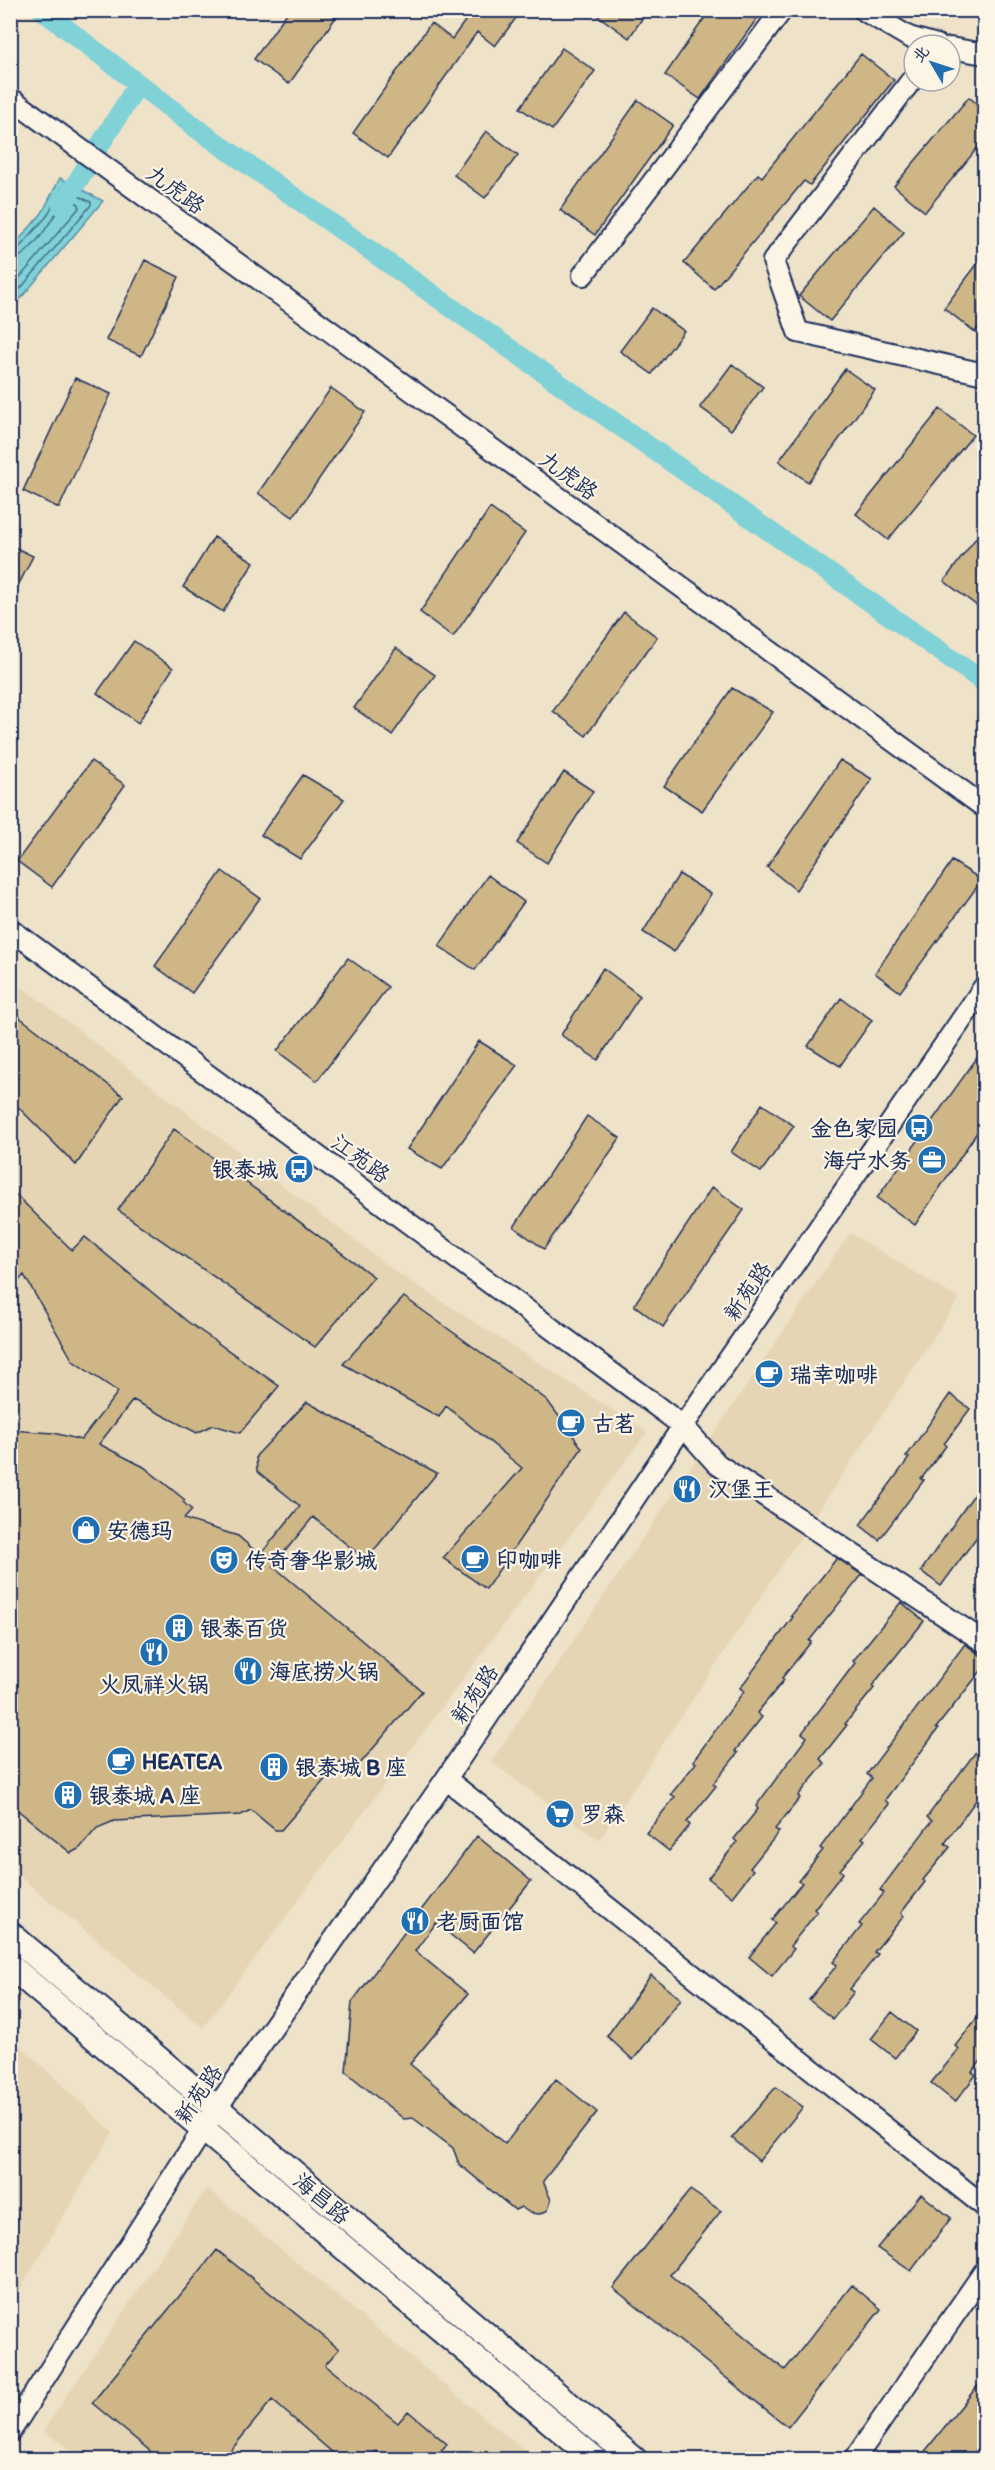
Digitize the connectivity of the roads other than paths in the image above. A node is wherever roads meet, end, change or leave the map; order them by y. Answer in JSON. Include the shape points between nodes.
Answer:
{"nodes":[{"id":1,"x":782,"y":10,"type":"edge"},
{"id":2,"x":863,"y":10,"type":"edge"},
{"id":3,"x":902,"y":33,"type":"edge"},
{"id":4,"x":962,"y":50,"type":"edge"},
{"id":5,"x":984,"y":54,"type":"edge"},
{"id":6,"x":902,"y":93,"type":"edge"},
{"id":7,"x":10,"y":98,"type":"edge"},
{"id":8,"x":582,"y":275,"type":"dead end"},
{"id":9,"x":984,"y":374,"type":"edge"},
{"id":10,"x":984,"y":807,"type":"edge"},
{"id":11,"x":10,"y":929,"type":"edge"},
{"id":12,"x":984,"y":987,"type":"edge"},
{"id":13,"x":683,"y":1426,"type":"junction"},
{"id":14,"x":984,"y":1642,"type":"edge"},
{"id":15,"x":446,"y":1779,"type":"junction"},
{"id":16,"x":10,"y":1934,"type":"edge"},
{"id":17,"x":10,"y":1966,"type":"edge"},
{"id":18,"x":209,"y":2118,"type":"junction"},
{"id":19,"x":984,"y":2206,"type":"edge"},
{"id":20,"x":984,"y":2272,"type":"edge"},
{"id":21,"x":10,"y":2432,"type":"edge"},
{"id":22,"x":596,"y":2460,"type":"edge"},
{"id":23,"x":635,"y":2460,"type":"edge"},
{"id":24,"x":854,"y":2460,"type":"edge"}],
"edges":[{"from":1,"to":8,"type":"street"},
{"from":2,"to":3,"type":"street"},
{"from":4,"to":5,"type":"street"},
{"from":6,"to":9,"type":"street","via":[[773,261],[798,332]]},
{"from":7,"to":10,"type":"street","name":"九虎路"},
{"from":11,"to":13,"type":"street","name":"江苑路"},
{"from":12,"to":13,"type":"street","name":"新苑路"},
{"from":13,"to":14,"type":"street","name":"江苑路","via":[[717,1464]]},
{"from":13,"to":15,"type":"street","name":"新苑路"},
{"from":15,"to":18,"type":"street","name":"新苑路"},
{"from":15,"to":19,"type":"street"},
{"from":16,"to":18,"type":"main road","name":"海昌路"},
{"from":17,"to":18,"type":"main road","name":"海昌路"},
{"from":18,"to":21,"type":"street","name":"新苑路"},
{"from":18,"to":22,"type":"main road","name":"海昌路"},
{"from":18,"to":23,"type":"main road","name":"海昌路"},
{"from":20,"to":24,"type":"street"}]}
